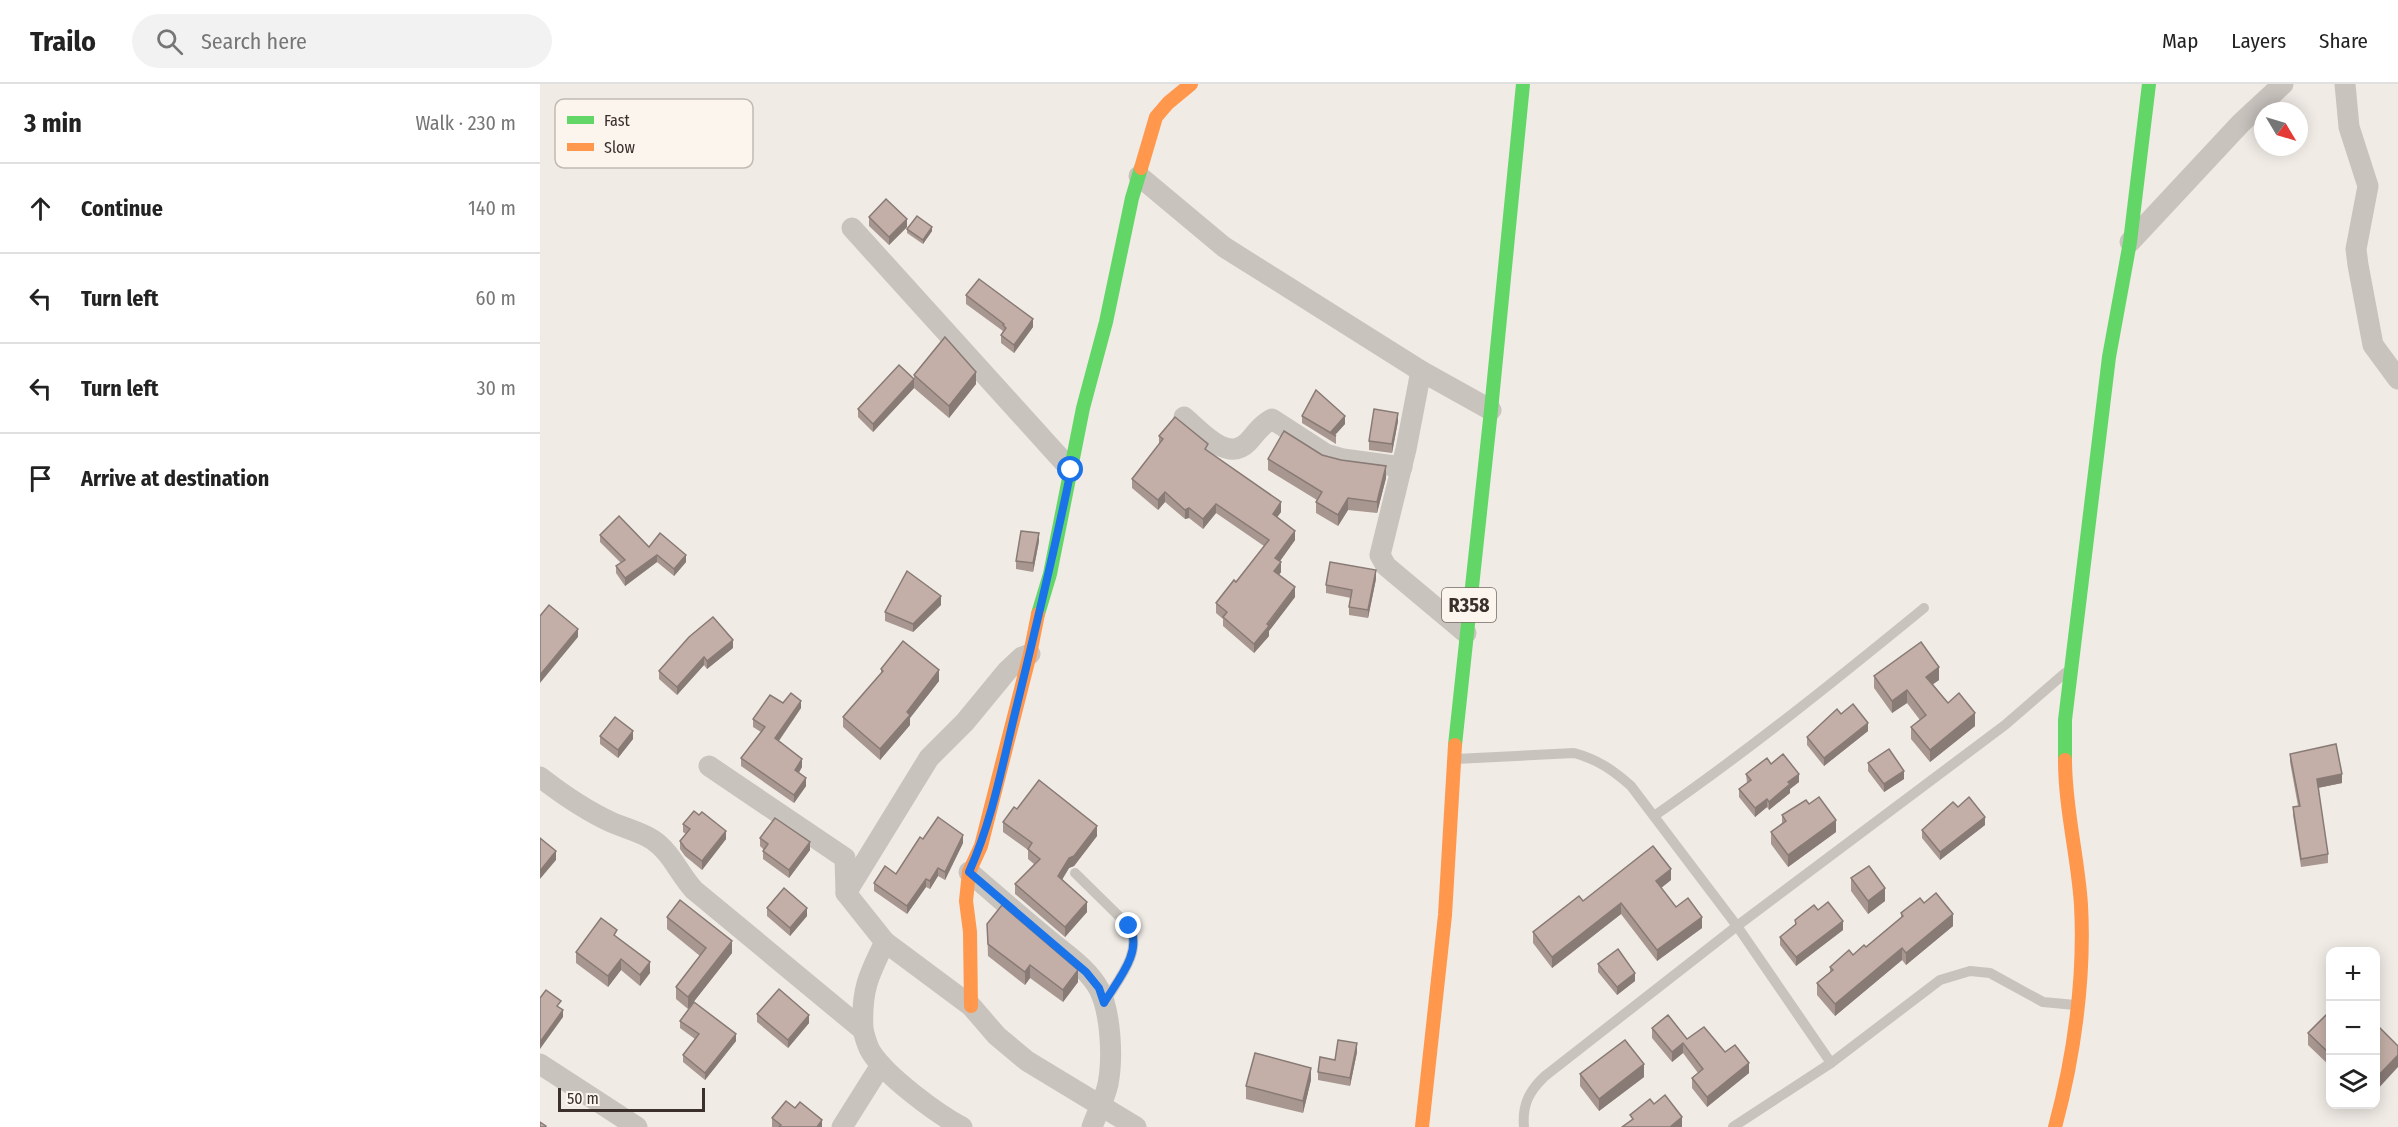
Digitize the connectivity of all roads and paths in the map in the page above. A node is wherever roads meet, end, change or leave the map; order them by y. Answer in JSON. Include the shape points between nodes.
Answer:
{"nodes":[{"id":1,"x":1191,"y":84,"type":"edge"},
{"id":2,"x":1523,"y":84,"type":"edge"},
{"id":3,"x":2149,"y":84,"type":"edge"},
{"id":4,"x":2283,"y":84,"type":"edge"},
{"id":5,"x":2344,"y":84,"type":"edge"},
{"id":6,"x":1139,"y":176,"type":"junction"},
{"id":7,"x":852,"y":228,"type":"dead end"},
{"id":8,"x":2130,"y":242,"type":"junction"},
{"id":9,"x":1421,"y":371,"type":"junction"},
{"id":10,"x":2398,"y":379,"type":"edge"},
{"id":11,"x":1491,"y":410,"type":"junction"},
{"id":12,"x":1184,"y":417,"type":"dead end"},
{"id":13,"x":1402,"y":467,"type":"junction"},
{"id":14,"x":1071,"y":470,"type":"junction"},
{"id":15,"x":1924,"y":608,"type":"dead end"},
{"id":16,"x":1466,"y":633,"type":"junction"},
{"id":17,"x":1030,"y":654,"type":"junction"},
{"id":18,"x":2070,"y":669,"type":"junction"},
{"id":19,"x":1453,"y":759,"type":"junction"},
{"id":20,"x":709,"y":766,"type":"dead end"},
{"id":21,"x":540,"y":777,"type":"edge"},
{"id":22,"x":1654,"y":816,"type":"junction"},
{"id":23,"x":969,"y":872,"type":"junction"},
{"id":24,"x":1075,"y":873,"type":"dead end"},
{"id":25,"x":846,"y":893,"type":"junction"},
{"id":26,"x":1737,"y":926,"type":"junction"},
{"id":27,"x":885,"y":942,"type":"junction"},
{"id":28,"x":1104,"y":1003,"type":"junction"},
{"id":29,"x":2075,"y":1005,"type":"junction"},
{"id":30,"x":971,"y":1006,"type":"junction"},
{"id":31,"x":863,"y":1030,"type":"junction"},
{"id":32,"x":1831,"y":1063,"type":"junction"},
{"id":33,"x":540,"y":1064,"type":"edge"},
{"id":34,"x":881,"y":1065,"type":"junction"},
{"id":35,"x":1100,"y":1104,"type":"junction"},
{"id":36,"x":637,"y":1127,"type":"edge"},
{"id":37,"x":842,"y":1127,"type":"edge"},
{"id":38,"x":962,"y":1127,"type":"edge"},
{"id":39,"x":1092,"y":1127,"type":"edge"},
{"id":40,"x":1136,"y":1127,"type":"edge"},
{"id":41,"x":1422,"y":1127,"type":"edge"},
{"id":42,"x":1524,"y":1127,"type":"edge"},
{"id":43,"x":1733,"y":1127,"type":"edge"},
{"id":44,"x":2055,"y":1127,"type":"edge"}],
"edges":[{"from":1,"to":6,"type":"street","via":[[1156,117]]},
{"from":2,"to":11,"type":"street","number":"R358"},
{"from":3,"to":8,"type":"street"},
{"from":4,"to":8,"type":"street","via":[[2241,123]]},
{"from":5,"to":10,"type":"street","via":[[2349,127],[2368,186],[2356,249],[2358,266],[2373,345]]},
{"from":6,"to":9,"type":"street","via":[[1224,247]]},
{"from":6,"to":14,"type":"street"},
{"from":7,"to":14,"type":"street"},
{"from":8,"to":18,"type":"street","via":[[2109,357]]},
{"from":9,"to":11,"type":"street"},
{"from":9,"to":13,"type":"street"},
{"from":11,"to":16,"type":"street","number":"R358"},
{"from":12,"to":13,"type":"street","via":[[1225,449],[1242,448],[1269,420],[1275,419],[1326,454]]},
{"from":13,"to":16,"type":"street","via":[[1380,555],[1386,566]]},
{"from":14,"to":17,"type":"street"},
{"from":15,"to":22,"type":"lane","via":[[1818,696]]},
{"from":16,"to":19,"type":"street","number":"R358"},
{"from":17,"to":23,"type":"street","via":[[981,846]]},
{"from":17,"to":25,"type":"street","via":[[1007,670],[965,722],[929,758]]},
{"from":18,"to":26,"type":"lane","via":[[2005,724]]},
{"from":18,"to":29,"type":"street","via":[[2065,794],[2075,849],[2082,951]]},
{"from":19,"to":22,"type":"lane","via":[[1574,753],[1593,758],[1631,786]]},
{"from":19,"to":41,"type":"street","number":"R358","via":[[1445,915]]},
{"from":20,"to":25,"type":"street","via":[[845,858]]},
{"from":21,"to":31,"type":"street","via":[[610,822],[653,840],[672,858],[694,890]]},
{"from":22,"to":26,"type":"lane"},
{"from":23,"to":28,"type":"street","via":[[1086,972],[1099,988]]},
{"from":23,"to":30,"type":"street","via":[[966,901]]},
{"from":24,"to":28,"type":"lane","via":[[1129,926],[1135,941],[1132,954]]},
{"from":25,"to":27,"type":"street"},
{"from":26,"to":32,"type":"lane"},
{"from":26,"to":42,"type":"lane","via":[[1545,1076],[1526,1102]]},
{"from":27,"to":30,"type":"street"},
{"from":27,"to":31,"type":"street","via":[[864,989]]},
{"from":28,"to":35,"type":"street","via":[[1110,1062],[1108,1086]]},
{"from":29,"to":32,"type":"lane","via":[[2043,1002],[1990,973],[1970,971],[1940,980]]},
{"from":29,"to":44,"type":"street","via":[[2072,1052]]},
{"from":30,"to":35,"type":"street","via":[[997,1036],[1027,1061]]},
{"from":31,"to":34,"type":"street"},
{"from":32,"to":43,"type":"lane"},
{"from":33,"to":36,"type":"street"},
{"from":34,"to":37,"type":"street"},
{"from":34,"to":38,"type":"street","via":[[930,1107]]},
{"from":35,"to":39,"type":"street"},
{"from":35,"to":40,"type":"street"}]}
